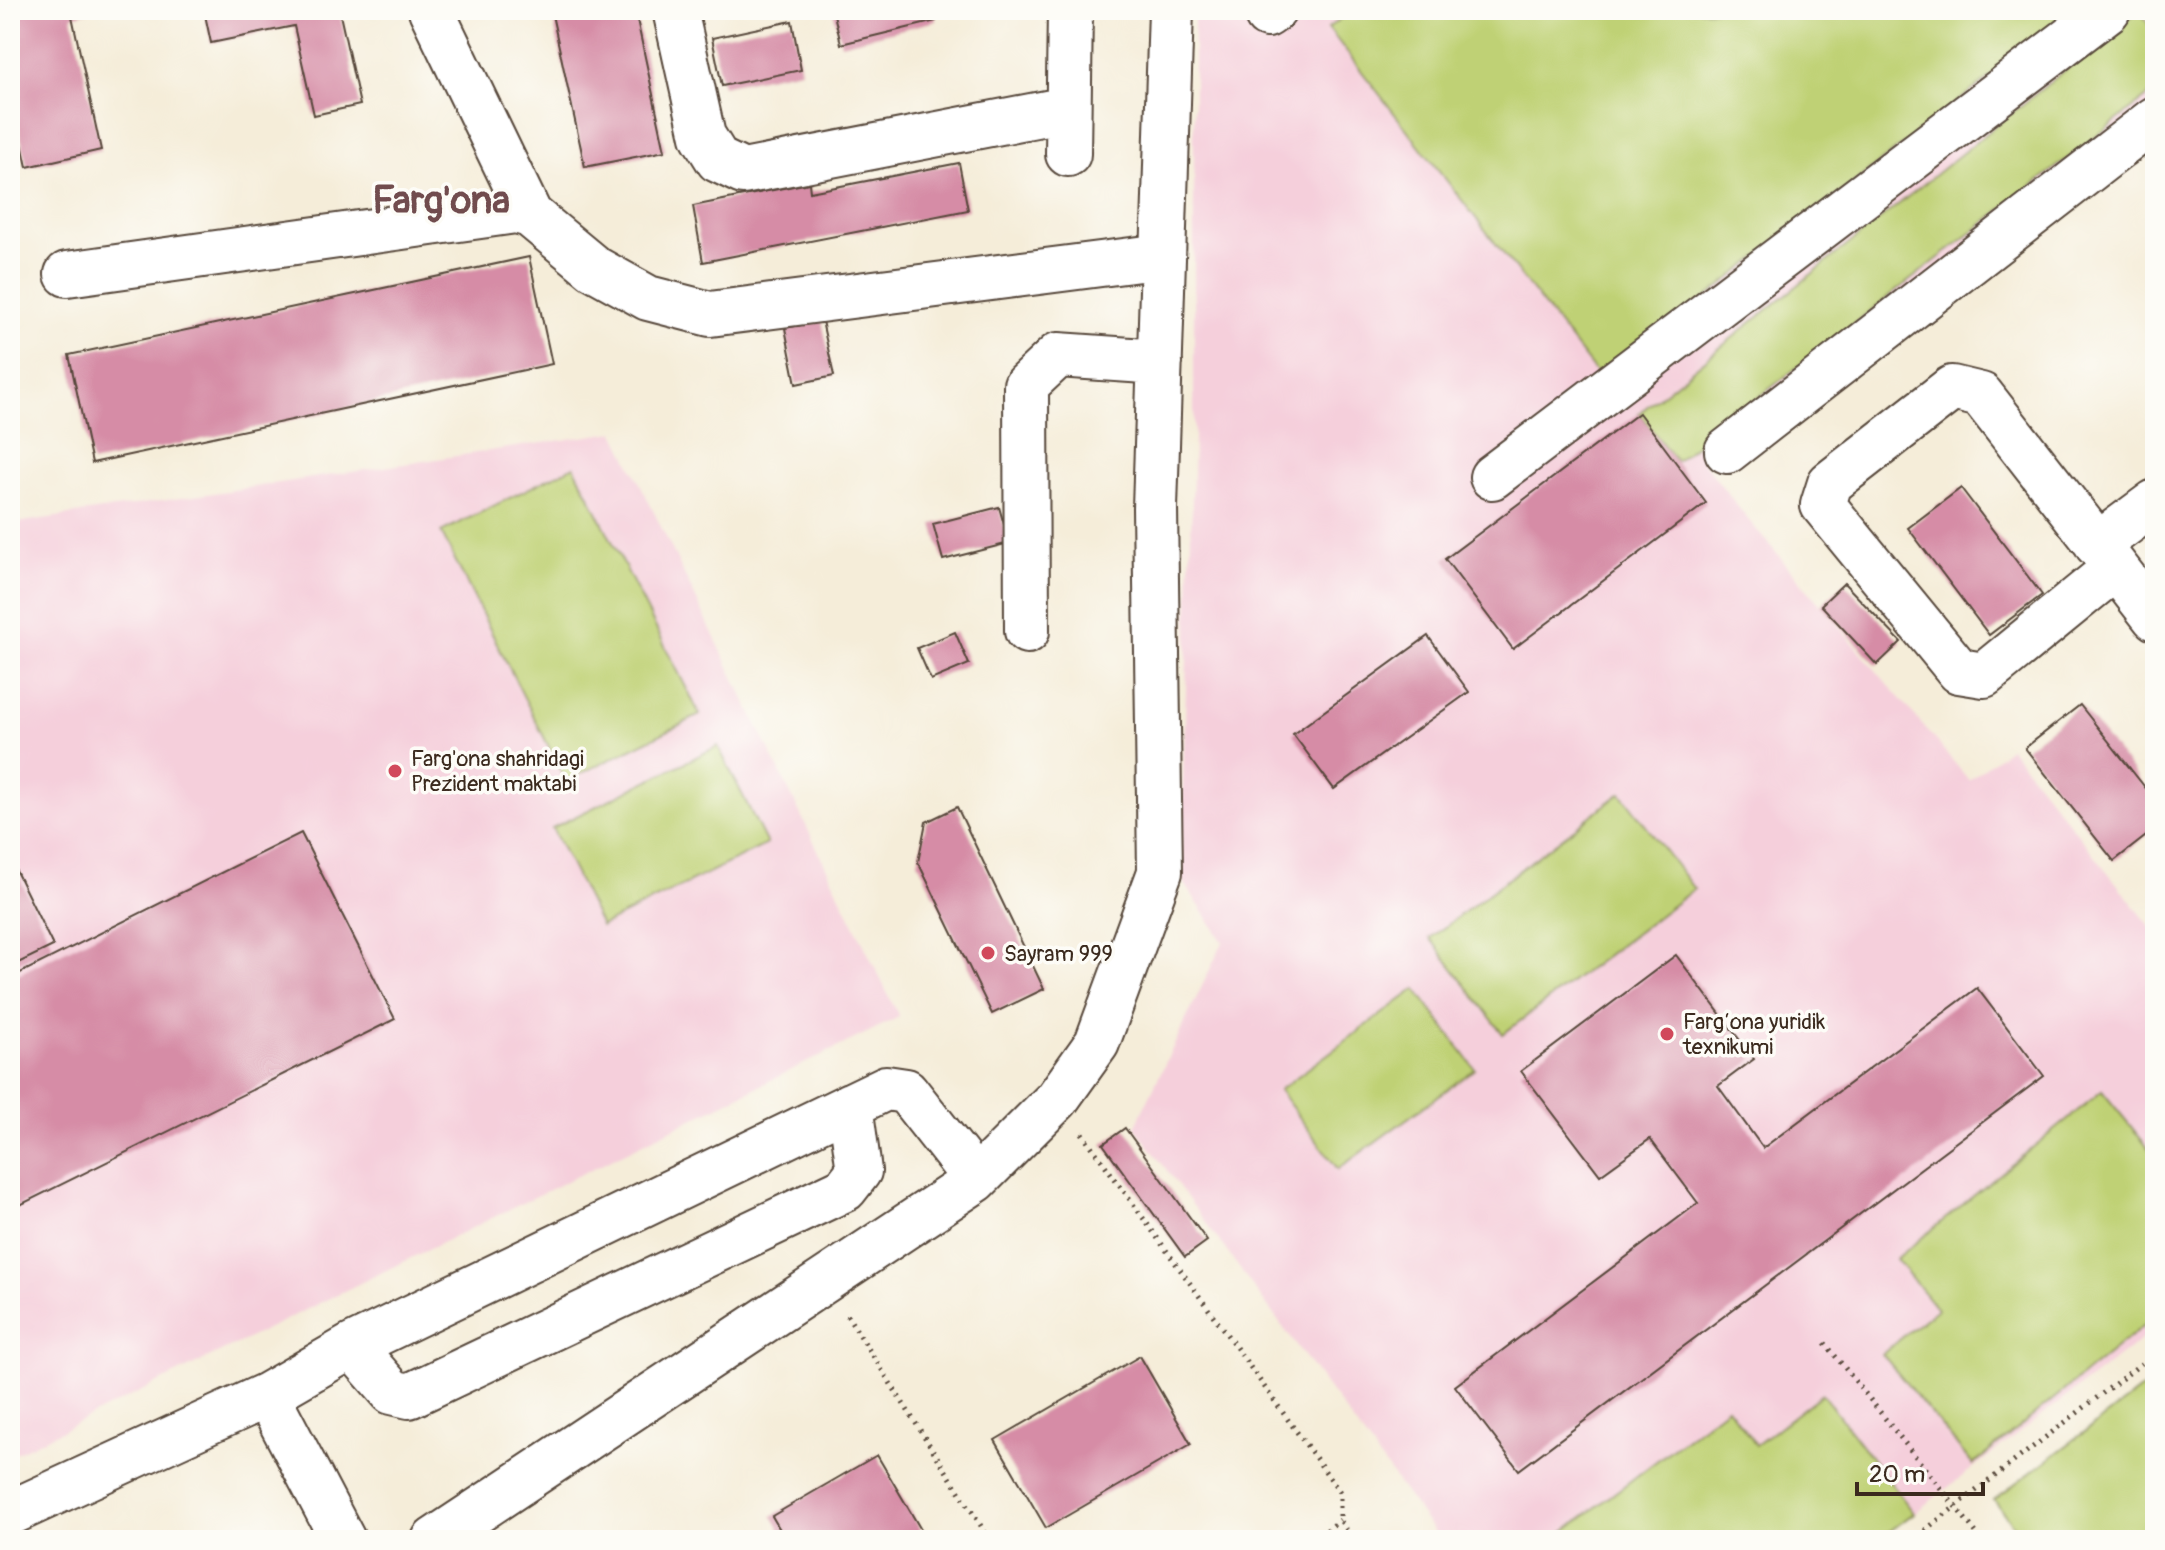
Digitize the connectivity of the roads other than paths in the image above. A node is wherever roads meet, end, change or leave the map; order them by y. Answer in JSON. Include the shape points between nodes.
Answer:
{"nodes":[{"id":1,"x":431,"y":10,"type":"edge"},
{"id":2,"x":675,"y":10,"type":"edge"},
{"id":3,"x":1070,"y":10,"type":"edge"},
{"id":4,"x":1171,"y":10,"type":"edge"},
{"id":5,"x":2108,"y":10,"type":"edge"},
{"id":6,"x":1067,"y":109,"type":"junction"},
{"id":7,"x":2155,"y":119,"type":"edge"},
{"id":8,"x":1068,"y":154,"type":"dead end"},
{"id":9,"x":530,"y":215,"type":"junction"},
{"id":10,"x":1163,"y":256,"type":"junction"},
{"id":11,"x":67,"y":274,"type":"dead end"},
{"id":12,"x":1160,"y":362,"type":"junction"},
{"id":13,"x":1727,"y":451,"type":"dead end"},
{"id":14,"x":1492,"y":477,"type":"dead end"},
{"id":15,"x":2155,"y":502,"type":"edge"},
{"id":16,"x":2106,"y":557,"type":"junction"},
{"id":17,"x":2155,"y":618,"type":"edge"},
{"id":18,"x":1027,"y":631,"type":"dead end"},
{"id":19,"x":850,"y":1105,"type":"junction"},
{"id":20,"x":976,"y":1180,"type":"junction"},
{"id":21,"x":352,"y":1346,"type":"junction"},
{"id":22,"x":267,"y":1395,"type":"junction"},
{"id":23,"x":10,"y":1513,"type":"edge"},
{"id":24,"x":343,"y":1540,"type":"edge"},
{"id":25,"x":434,"y":1540,"type":"edge"}],
"edges":[{"from":1,"to":9,"type":"street"},
{"from":2,"to":6,"type":"street","via":[[703,136],[718,160],[743,172]]},
{"from":3,"to":6,"type":"street"},
{"from":4,"to":10,"type":"street"},
{"from":5,"to":14,"type":"street"},
{"from":6,"to":8,"type":"street"},
{"from":7,"to":13,"type":"street"},
{"from":9,"to":10,"type":"street","via":[[607,276],[648,298],[710,314]]},
{"from":9,"to":11,"type":"street","via":[[516,211]]},
{"from":10,"to":12,"type":"street"},
{"from":12,"to":18,"type":"street","via":[[1058,355],[1026,385]]},
{"from":12,"to":20,"type":"street","via":[[1155,508],[1160,872],[1097,1043],[1057,1099]]},
{"from":15,"to":16,"type":"street"},
{"from":16,"to":16,"type":"street","via":[[1984,675],[1959,671],[1823,505],[1830,483],[1952,388],[1981,395]]},
{"from":16,"to":17,"type":"street"},
{"from":19,"to":20,"type":"street","via":[[886,1088],[906,1091]]},
{"from":19,"to":21,"type":"street"},
{"from":19,"to":21,"type":"street","via":[[859,1171],[845,1189],[409,1396],[392,1392]]},
{"from":20,"to":25,"type":"street"},
{"from":21,"to":22,"type":"street"},
{"from":22,"to":23,"type":"street"},
{"from":22,"to":24,"type":"street"}]}
